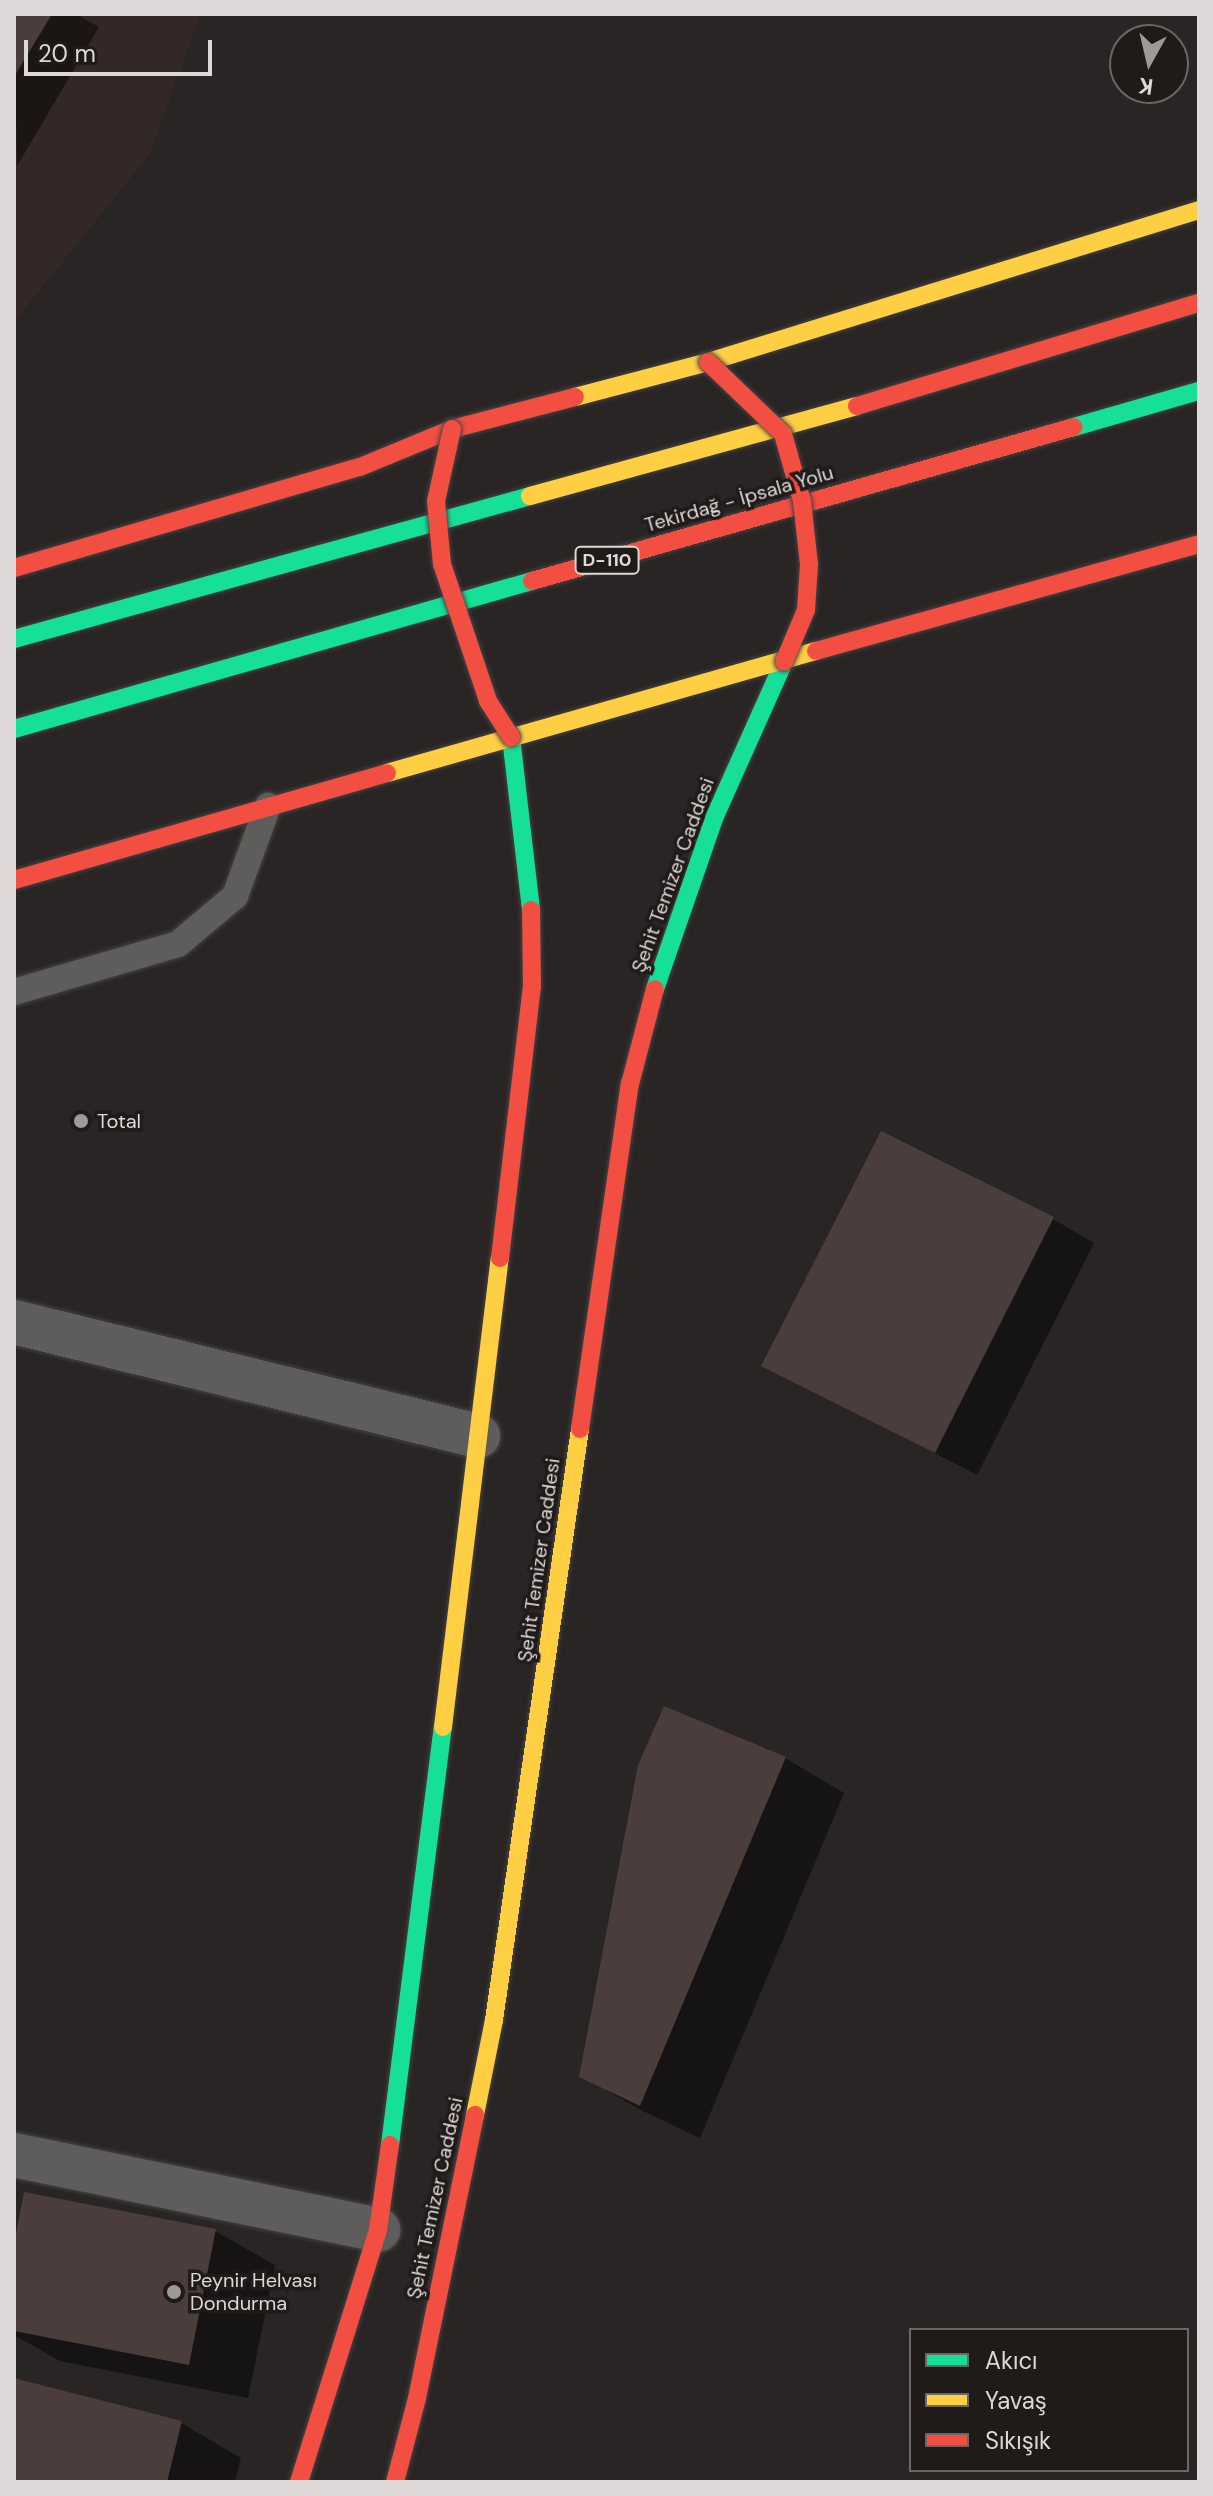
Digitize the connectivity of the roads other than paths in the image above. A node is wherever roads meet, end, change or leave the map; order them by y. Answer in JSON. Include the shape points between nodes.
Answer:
{"nodes":[{"id":1,"x":1199,"y":210,"type":"edge"},
{"id":2,"x":1199,"y":303,"type":"edge"},
{"id":3,"x":708,"y":362,"type":"junction"},
{"id":4,"x":1199,"y":391,"type":"edge"},
{"id":5,"x":452,"y":429,"type":"junction"},
{"id":6,"x":1199,"y":544,"type":"edge"},
{"id":7,"x":14,"y":568,"type":"edge"},
{"id":8,"x":14,"y":639,"type":"edge"},
{"id":9,"x":784,"y":662,"type":"junction"},
{"id":10,"x":14,"y":729,"type":"edge"},
{"id":11,"x":511,"y":737,"type":"junction"},
{"id":12,"x":268,"y":806,"type":"junction"},
{"id":13,"x":14,"y":880,"type":"edge"},
{"id":14,"x":14,"y":992,"type":"edge"},
{"id":15,"x":14,"y":1322,"type":"edge"},
{"id":16,"x":478,"y":1436,"type":"junction"},
{"id":17,"x":14,"y":2155,"type":"edge"},
{"id":18,"x":378,"y":2230,"type":"junction"},
{"id":19,"x":299,"y":2482,"type":"edge"},
{"id":20,"x":395,"y":2482,"type":"edge"}],
"edges":[{"from":1,"to":3,"type":"main road"},
{"from":2,"to":8,"type":"main road","via":[[868,403]]},
{"from":3,"to":5,"type":"main road"},
{"from":3,"to":9,"type":"main road","name":"Şehit Temizer Caddesi","bridge":true,"via":[[783,434],[802,501],[809,564],[806,610]]},
{"from":4,"to":10,"type":"main road","name":"Tekirdağ - İpsala Yolu","number":"D-110"},
{"from":5,"to":7,"type":"main road","via":[[360,467]]},
{"from":5,"to":11,"type":"main road","bridge":true,"via":[[436,501],[442,564],[488,701]]},
{"from":6,"to":9,"type":"main road"},
{"from":9,"to":11,"type":"main road"},
{"from":9,"to":20,"type":"main road","name":"Şehit Temizer Caddesi","via":[[715,816],[663,958],[630,1084],[494,2020]]},
{"from":11,"to":12,"type":"main road"},
{"from":11,"to":16,"type":"main road","via":[[531,886],[532,987]]},
{"from":12,"to":13,"type":"main road"},
{"from":12,"to":14,"type":"lane","via":[[235,896],[178,944]]},
{"from":15,"to":16,"type":"street"},
{"from":16,"to":18,"type":"main road"},
{"from":17,"to":18,"type":"street"},
{"from":18,"to":19,"type":"main road"}]}
